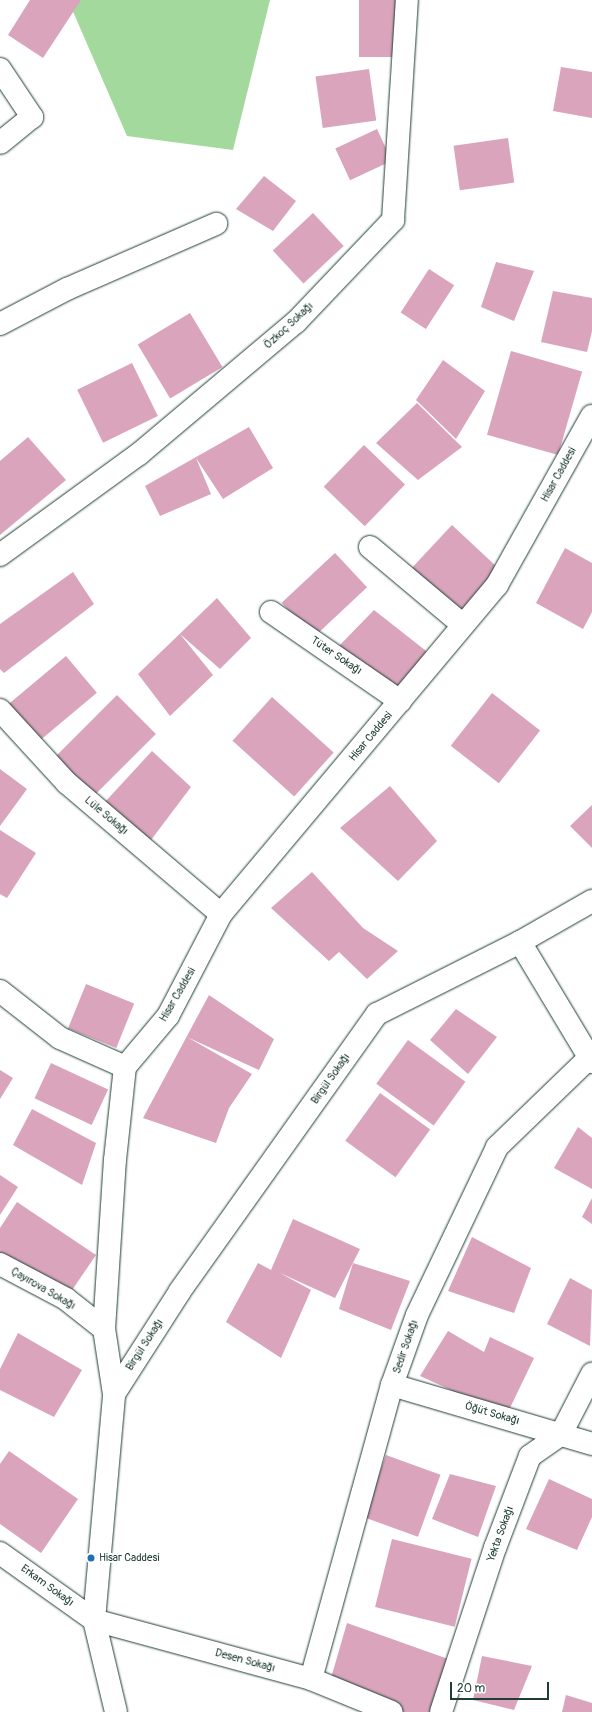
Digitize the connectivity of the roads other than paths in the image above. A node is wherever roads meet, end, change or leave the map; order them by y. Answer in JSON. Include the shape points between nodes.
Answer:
{"nodes":[{"id":1,"x":407,"y":0,"type":"edge"},
{"id":2,"x":0,"y":69,"type":"edge"},
{"id":3,"x":0,"y":143,"type":"edge"},
{"id":4,"x":216,"y":224,"type":"dead end"},
{"id":5,"x":0,"y":324,"type":"edge"},
{"id":6,"x":592,"y":416,"type":"edge"},
{"id":7,"x":370,"y":547,"type":"dead end"},
{"id":8,"x":0,"y":555,"type":"edge"},
{"id":9,"x":271,"y":612,"type":"dead end"},
{"id":10,"x":463,"y":625,"type":"junction"},
{"id":11,"x":400,"y":701,"type":"junction"},
{"id":12,"x":0,"y":710,"type":"edge"},
{"id":13,"x":592,"y":902,"type":"edge"},
{"id":14,"x":221,"y":914,"type":"junction"},
{"id":15,"x":520,"y":942,"type":"junction"},
{"id":16,"x":0,"y":991,"type":"edge"},
{"id":17,"x":590,"y":1061,"type":"edge"},
{"id":18,"x":125,"y":1067,"type":"junction"},
{"id":19,"x":0,"y":1264,"type":"edge"},
{"id":20,"x":104,"y":1329,"type":"junction"},
{"id":21,"x":592,"y":1374,"type":"edge"},
{"id":22,"x":392,"y":1385,"type":"junction"},
{"id":23,"x":114,"y":1394,"type":"junction"},
{"id":24,"x":562,"y":1434,"type":"junction"},
{"id":25,"x":592,"y":1444,"type":"edge"},
{"id":26,"x":0,"y":1552,"type":"edge"},
{"id":27,"x":94,"y":1620,"type":"junction"},
{"id":28,"x":311,"y":1679,"type":"junction"},
{"id":29,"x":116,"y":1712,"type":"edge"},
{"id":30,"x":392,"y":1712,"type":"edge"},
{"id":31,"x":441,"y":1712,"type":"edge"}],
"edges":[{"from":1,"to":8,"type":"street","name":"Özkoç Sokağı","via":[[400,70],[393,220],[296,322],[139,454]]},
{"from":2,"to":3,"type":"street","via":[[32,117]]},
{"from":4,"to":5,"type":"street","via":[[67,289]]},
{"from":6,"to":10,"type":"street","name":"Hisar Caddesi","via":[[497,584]]},
{"from":7,"to":10,"type":"street"},
{"from":9,"to":11,"type":"street","name":"Tüter Sokağı"},
{"from":10,"to":11,"type":"street","name":"Hisar Caddesi"},
{"from":11,"to":14,"type":"street","name":"Hisar Caddesi"},
{"from":12,"to":14,"type":"street","name":"Lüle Sokağı","via":[[67,783]]},
{"from":13,"to":15,"type":"street","name":"Birgül Sokağı"},
{"from":14,"to":18,"type":"street","name":"Hisar Caddesi","via":[[168,1016]]},
{"from":15,"to":17,"type":"street","via":[[572,1024]]},
{"from":15,"to":23,"type":"street","name":"Birgül Sokağı","via":[[378,1014],[180,1291]]},
{"from":16,"to":18,"type":"street","via":[[60,1038]]},
{"from":17,"to":22,"type":"street","name":"Sedir Sokağı","via":[[497,1147],[417,1316]]},
{"from":18,"to":20,"type":"street","via":[[115,1160]]},
{"from":19,"to":20,"type":"street","name":"Çayırova Sokağı","via":[[66,1299]]},
{"from":20,"to":23,"type":"street"},
{"from":21,"to":24,"type":"street","name":"Yekta Sokağı"},
{"from":22,"to":24,"type":"street","name":"Öğüt Sokağı"},
{"from":22,"to":28,"type":"street","name":"Sedir Sokağı"},
{"from":23,"to":27,"type":"street"},
{"from":24,"to":25,"type":"street","name":"Öğüt Sokağı"},
{"from":24,"to":31,"type":"street","name":"Yekta Sokağı","via":[[530,1456],[495,1548]]},
{"from":26,"to":27,"type":"street","name":"Erkam Sokağı"},
{"from":27,"to":28,"type":"street","name":"Desen Sokağı"},
{"from":27,"to":29,"type":"street"},
{"from":28,"to":30,"type":"street","name":"Desen Sokağı"}]}
